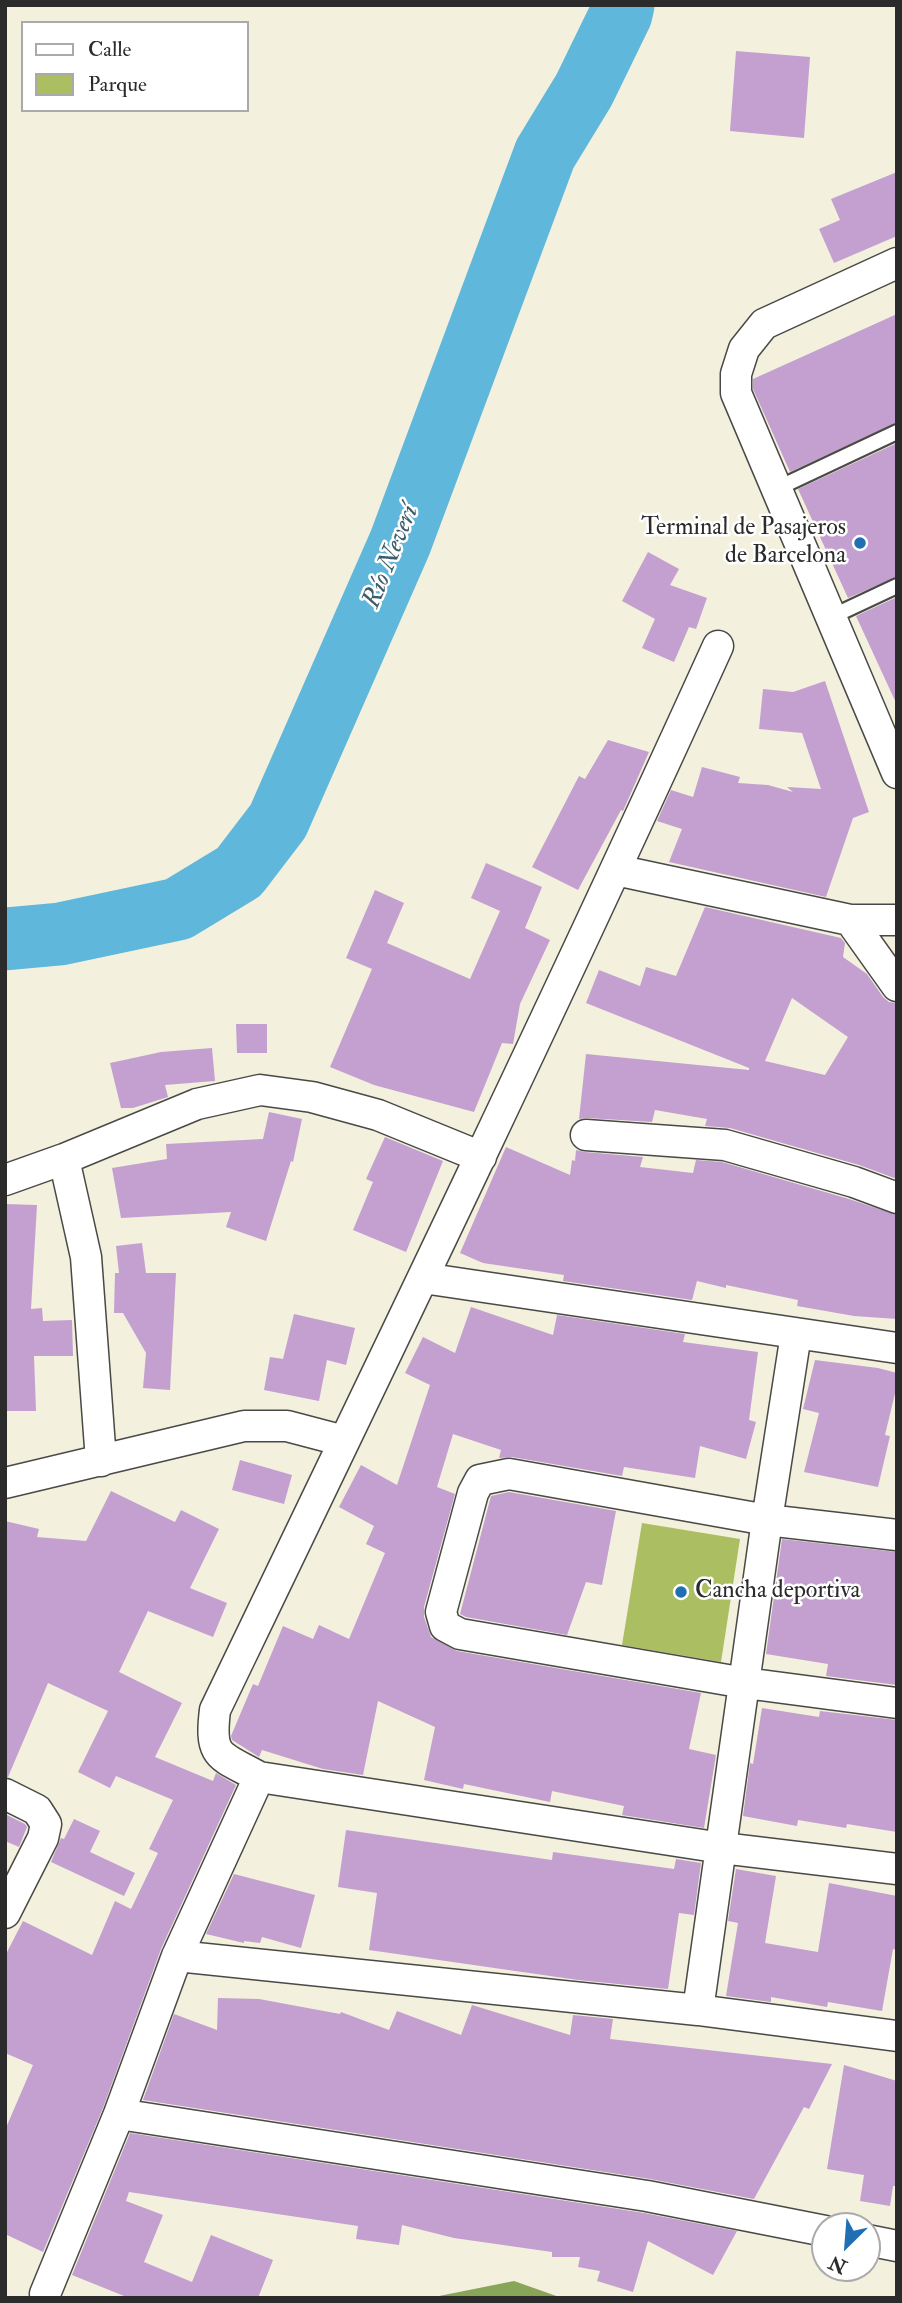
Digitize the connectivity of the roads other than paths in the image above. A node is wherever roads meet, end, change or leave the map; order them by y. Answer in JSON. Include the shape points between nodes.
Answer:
{"nodes":[{"id":1,"x":897,"y":263,"type":"edge"},
{"id":2,"x":897,"y":432,"type":"edge"},
{"id":3,"x":776,"y":489,"type":"junction"},
{"id":4,"x":897,"y":586,"type":"edge"},
{"id":5,"x":831,"y":617,"type":"junction"},
{"id":6,"x":718,"y":646,"type":"dead end"},
{"id":7,"x":894,"y":758,"type":"edge"},
{"id":8,"x":616,"y":870,"type":"junction"},
{"id":9,"x":897,"y":919,"type":"edge"},
{"id":10,"x":850,"y":920,"type":"junction"},
{"id":11,"x":897,"y":986,"type":"edge"},
{"id":12,"x":586,"y":1135,"type":"dead end"},
{"id":13,"x":481,"y":1157,"type":"junction"},
{"id":14,"x":64,"y":1159,"type":"junction"},
{"id":15,"x":5,"y":1180,"type":"edge"},
{"id":16,"x":897,"y":1198,"type":"edge"},
{"id":17,"x":423,"y":1278,"type":"junction"},
{"id":18,"x":796,"y":1334,"type":"junction"},
{"id":19,"x":897,"y":1348,"type":"edge"},
{"id":20,"x":344,"y":1441,"type":"junction"},
{"id":21,"x":101,"y":1461,"type":"junction"},
{"id":22,"x":5,"y":1483,"type":"edge"},
{"id":23,"x":767,"y":1520,"type":"junction"},
{"id":24,"x":897,"y":1535,"type":"edge"},
{"id":25,"x":745,"y":1683,"type":"junction"},
{"id":26,"x":897,"y":1703,"type":"edge"},
{"id":27,"x":259,"y":1777,"type":"junction"},
{"id":28,"x":5,"y":1794,"type":"edge"},
{"id":29,"x":722,"y":1848,"type":"junction"},
{"id":30,"x":897,"y":1869,"type":"edge"},
{"id":31,"x":5,"y":1913,"type":"edge"},
{"id":32,"x":177,"y":1956,"type":"junction"},
{"id":33,"x":698,"y":2010,"type":"junction"},
{"id":34,"x":897,"y":2036,"type":"edge"},
{"id":35,"x":119,"y":2114,"type":"junction"},
{"id":36,"x":811,"y":2228,"type":"edge"},
{"id":37,"x":45,"y":2294,"type":"dead end"}],
"edges":[{"from":1,"to":3,"type":"street","via":[[764,324],[744,349],[736,393]]},
{"from":2,"to":3,"type":"lane"},
{"from":3,"to":5,"type":"street"},
{"from":4,"to":5,"type":"lane"},
{"from":5,"to":7,"type":"street"},
{"from":6,"to":8,"type":"street"},
{"from":8,"to":10,"type":"street"},
{"from":8,"to":13,"type":"street"},
{"from":9,"to":10,"type":"street"},
{"from":10,"to":11,"type":"street"},
{"from":12,"to":16,"type":"street","via":[[725,1145]]},
{"from":13,"to":14,"type":"street","via":[[378,1115],[312,1097],[260,1090],[197,1104]]},
{"from":13,"to":17,"type":"street"},
{"from":14,"to":15,"type":"street"},
{"from":14,"to":21,"type":"street","via":[[86,1257]]},
{"from":17,"to":18,"type":"street"},
{"from":17,"to":20,"type":"street"},
{"from":18,"to":19,"type":"street"},
{"from":18,"to":23,"type":"street"},
{"from":20,"to":21,"type":"street","via":[[287,1426],[244,1426]]},
{"from":20,"to":27,"type":"street","via":[[215,1710],[211,1737],[219,1755]]},
{"from":21,"to":22,"type":"street"},
{"from":23,"to":24,"type":"street"},
{"from":23,"to":25,"type":"street"},
{"from":23,"to":25,"type":"street","via":[[509,1474],[494,1476],[480,1480],[473,1493],[441,1612],[445,1626],[460,1634]]},
{"from":25,"to":26,"type":"street"},
{"from":25,"to":29,"type":"street"},
{"from":27,"to":29,"type":"street"},
{"from":27,"to":32,"type":"street"},
{"from":28,"to":31,"type":"street","via":[[37,1810],[47,1824]]},
{"from":29,"to":30,"type":"street"},
{"from":29,"to":33,"type":"street"},
{"from":32,"to":33,"type":"street"},
{"from":32,"to":35,"type":"street"},
{"from":33,"to":34,"type":"street"},
{"from":35,"to":36,"type":"street","via":[[647,2196]]},
{"from":35,"to":37,"type":"street"}]}
